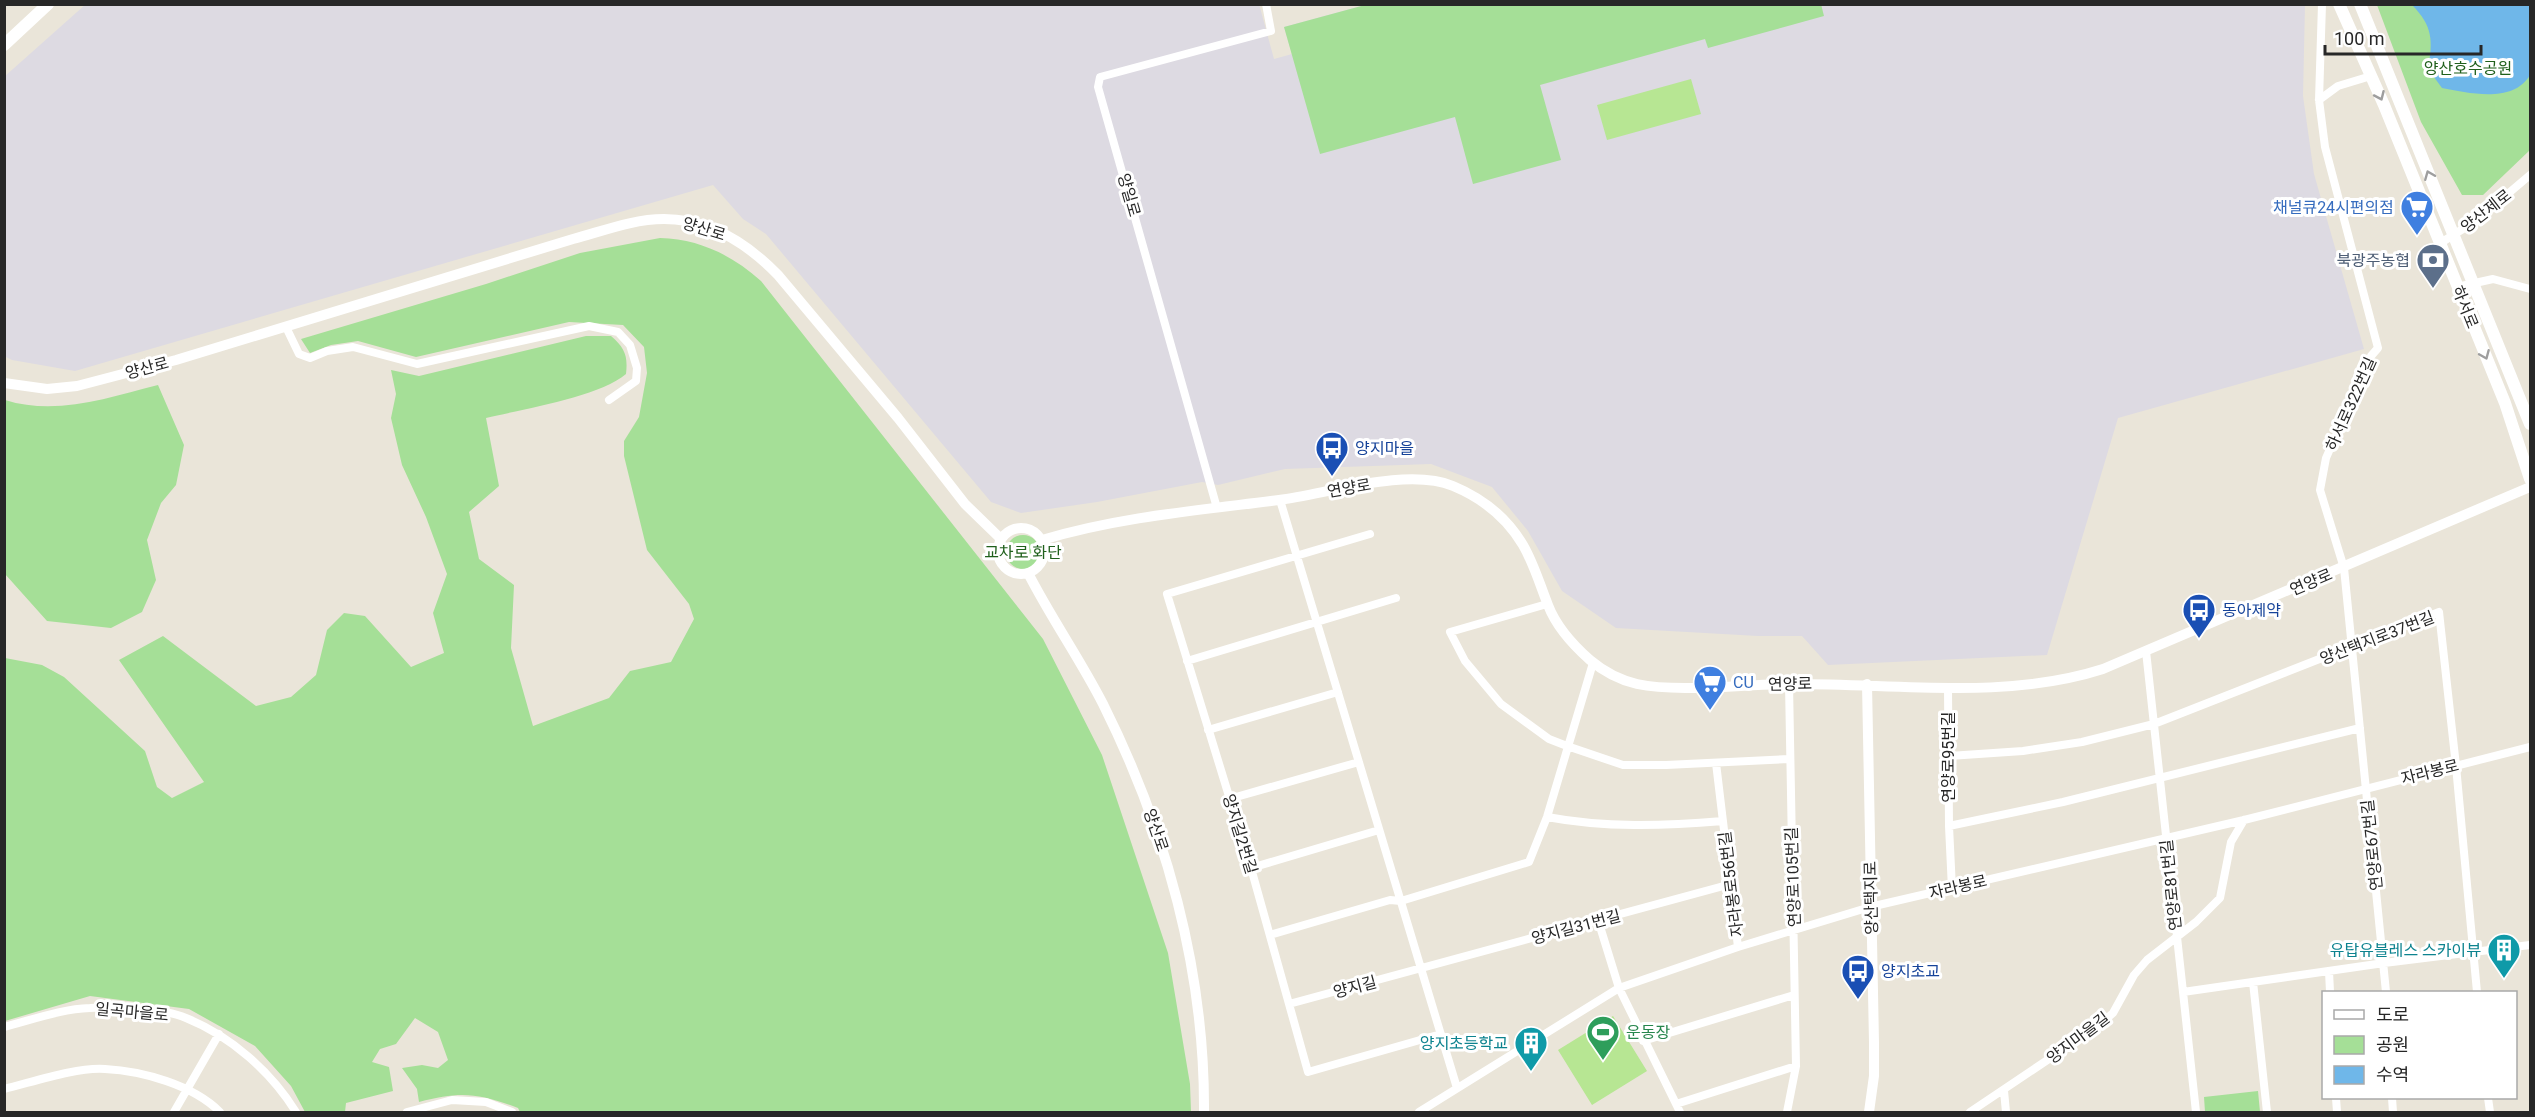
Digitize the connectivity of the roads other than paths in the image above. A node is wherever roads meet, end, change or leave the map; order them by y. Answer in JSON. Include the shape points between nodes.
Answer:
{"nodes":[{"id":1,"x":48,"y":4,"type":"edge"},
{"id":2,"x":1266,"y":4,"type":"edge"},
{"id":3,"x":2322,"y":4,"type":"edge"},
{"id":4,"x":2338,"y":4,"type":"edge"},
{"id":5,"x":2360,"y":4,"type":"edge"},
{"id":6,"x":4,"y":45,"type":"edge"},
{"id":7,"x":2371,"y":76,"type":"junction"},
{"id":8,"x":2319,"y":100,"type":"junction"},
{"id":9,"x":2530,"y":175,"type":"edge"},
{"id":10,"x":2454,"y":237,"type":"junction"},
{"id":11,"x":2439,"y":244,"type":"junction"},
{"id":12,"x":2474,"y":282,"type":"junction"},
{"id":13,"x":2457,"y":287,"type":"junction"},
{"id":14,"x":2530,"y":289,"type":"edge"},
{"id":15,"x":286,"y":327,"type":"junction"},
{"id":16,"x":4,"y":383,"type":"edge"},
{"id":17,"x":609,"y":400,"type":"dead end"},
{"id":18,"x":2530,"y":424,"type":"edge"},
{"id":19,"x":2530,"y":479,"type":"edge"},
{"id":20,"x":2530,"y":487,"type":"edge"},
{"id":21,"x":1280,"y":500,"type":"junction"},
{"id":22,"x":1217,"y":508,"type":"junction"},
{"id":23,"x":1370,"y":534,"type":"dead end"},
{"id":24,"x":1001,"y":539,"type":"junction"},
{"id":25,"x":1042,"y":540,"type":"junction"},
{"id":26,"x":1298,"y":557,"type":"junction"},
{"id":27,"x":2344,"y":568,"type":"junction"},
{"id":28,"x":1028,"y":573,"type":"junction"},
{"id":29,"x":1396,"y":598,"type":"dead end"},
{"id":30,"x":1547,"y":604,"type":"junction"},
{"id":31,"x":1317,"y":622,"type":"junction"},
{"id":32,"x":2353,"y":647,"type":"junction"},
{"id":33,"x":2146,"y":651,"type":"junction"},
{"id":34,"x":1187,"y":661,"type":"junction"},
{"id":35,"x":1593,"y":663,"type":"junction"},
{"id":36,"x":1789,"y":684,"type":"junction"},
{"id":37,"x":1867,"y":684,"type":"junction"},
{"id":38,"x":1948,"y":687,"type":"junction"},
{"id":39,"x":1338,"y":692,"type":"junction"},
{"id":40,"x":2154,"y":724,"type":"junction"},
{"id":41,"x":2360,"y":728,"type":"junction"},
{"id":42,"x":1208,"y":730,"type":"junction"},
{"id":43,"x":1566,"y":746,"type":"junction"},
{"id":44,"x":2530,"y":747,"type":"edge"},
{"id":45,"x":1949,"y":756,"type":"junction"},
{"id":46,"x":1789,"y":759,"type":"junction"},
{"id":47,"x":1359,"y":762,"type":"junction"},
{"id":48,"x":1716,"y":763,"type":"junction"},
{"id":49,"x":2457,"y":766,"type":"junction"},
{"id":50,"x":2160,"y":778,"type":"junction"},
{"id":51,"x":2366,"y":788,"type":"junction"},
{"id":52,"x":1229,"y":799,"type":"junction"},
{"id":53,"x":1546,"y":817,"type":"junction"},
{"id":54,"x":2244,"y":820,"type":"junction"},
{"id":55,"x":1723,"y":821,"type":"junction"},
{"id":56,"x":1949,"y":826,"type":"junction"},
{"id":57,"x":1379,"y":830,"type":"junction"},
{"id":58,"x":2166,"y":837,"type":"junction"},
{"id":59,"x":1251,"y":868,"type":"junction"},
{"id":60,"x":1731,"y":884,"type":"junction"},
{"id":61,"x":1952,"y":889,"type":"junction"},
{"id":62,"x":1401,"y":902,"type":"junction"},
{"id":63,"x":1870,"y":907,"type":"junction"},
{"id":64,"x":1598,"y":920,"type":"junction"},
{"id":65,"x":1795,"y":929,"type":"junction"},
{"id":66,"x":1270,"y":935,"type":"junction"},
{"id":67,"x":2177,"y":937,"type":"junction"},
{"id":68,"x":2530,"y":945,"type":"edge"},
{"id":69,"x":1738,"y":947,"type":"junction"},
{"id":70,"x":2473,"y":952,"type":"junction"},
{"id":71,"x":2384,"y":963,"type":"junction"},
{"id":72,"x":1421,"y":969,"type":"junction"},
{"id":73,"x":2329,"y":970,"type":"junction"},
{"id":74,"x":2253,"y":982,"type":"junction"},
{"id":75,"x":1619,"y":988,"type":"junction"},
{"id":76,"x":2330,"y":991,"type":"edge"},
{"id":77,"x":2386,"y":991,"type":"edge"},
{"id":78,"x":2477,"y":991,"type":"edge"},
{"id":79,"x":2183,"y":992,"type":"junction"},
{"id":80,"x":1794,"y":995,"type":"junction"},
{"id":81,"x":1289,"y":1004,"type":"junction"},
{"id":82,"x":4,"y":1027,"type":"edge"},
{"id":83,"x":219,"y":1034,"type":"junction"},
{"id":84,"x":1441,"y":1034,"type":"junction"},
{"id":85,"x":1644,"y":1041,"type":"junction"},
{"id":86,"x":1796,"y":1066,"type":"junction"},
{"id":87,"x":188,"y":1088,"type":"junction"},
{"id":88,"x":1457,"y":1088,"type":"junction"},
{"id":89,"x":4,"y":1089,"type":"edge"},
{"id":90,"x":2004,"y":1091,"type":"junction"},
{"id":91,"x":1678,"y":1108,"type":"edge"},
{"id":92,"x":174,"y":1113,"type":"edge"},
{"id":93,"x":220,"y":1113,"type":"edge"},
{"id":94,"x":296,"y":1113,"type":"edge"},
{"id":95,"x":407,"y":1113,"type":"edge"},
{"id":96,"x":512,"y":1113,"type":"edge"},
{"id":97,"x":1204,"y":1113,"type":"edge"},
{"id":98,"x":1419,"y":1113,"type":"edge"},
{"id":99,"x":1787,"y":1113,"type":"edge"},
{"id":100,"x":1869,"y":1113,"type":"edge"},
{"id":101,"x":1970,"y":1113,"type":"edge"},
{"id":102,"x":2006,"y":1113,"type":"edge"},
{"id":103,"x":2196,"y":1113,"type":"edge"},
{"id":104,"x":2267,"y":1113,"type":"edge"}],
"edges":[{"from":1,"to":6,"type":"main road"},
{"from":2,"to":22,"type":"street","name":"양일로","via":[[1271,31],[1100,77],[1098,87]]},
{"from":3,"to":8,"type":"street","name":"하서로322번길"},
{"from":4,"to":7,"type":"main road","name":"하서로"},
{"from":10,"to":5,"type":"main road","name":"하서로","one_way":true},
{"from":7,"to":8,"type":"street","via":[[2338,86]]},
{"from":7,"to":11,"type":"main road","name":"하서로","one_way":true},
{"from":8,"to":27,"type":"street","name":"하서로322번길","via":[[2329,165],[2378,348],[2371,356],[2321,476],[2320,490]]},
{"from":9,"to":10,"type":"street","name":"양산제로"},
{"from":10,"to":11,"type":"street","name":"양산제로"},
{"from":10,"to":12,"type":"main road","name":"하서로"},
{"from":11,"to":13,"type":"main road","name":"하서로"},
{"from":12,"to":13,"type":"street"},
{"from":12,"to":14,"type":"street","via":[[2493,279]]},
{"from":12,"to":18,"type":"main road","name":"하서로"},
{"from":13,"to":19,"type":"main road","name":"하서로","one_way":true,"via":[[2505,403]]},
{"from":15,"to":16,"type":"street","name":"양산로","via":[[77,386],[47,389]]},
{"from":15,"to":17,"type":"street","via":[[299,354],[310,358],[353,347],[417,364],[589,326],[618,332],[630,345],[637,368],[636,381]]},
{"from":15,"to":24,"type":"street","name":"양산로","via":[[631,223],[665,219],[702,225],[758,254],[898,418],[965,504]]},
{"from":20,"to":27,"type":"street","name":"연양로"},
{"from":21,"to":22,"type":"street","name":"연양로"},
{"from":21,"to":26,"type":"street"},
{"from":21,"to":30,"type":"street","name":"연양로","via":[[1375,483],[1412,480],[1451,485],[1491,507],[1512,529],[1528,556]]},
{"from":22,"to":25,"type":"street","name":"연양로","via":[[1076,530]]},
{"from":23,"to":26,"type":"street"},
{"from":24,"to":25,"type":"street","via":[[1006,532],[1020,527],[1035,532]]},
{"from":24,"to":28,"type":"street","via":[[998,549],[1002,564],[1012,572]]},
{"from":25,"to":28,"type":"street","via":[[1042,561]]},
{"from":26,"to":31,"type":"street"},
{"from":26,"to":34,"type":"street","name":"양지길2번길","via":[[1167,594]]},
{"from":27,"to":32,"type":"street","name":"연양로67번길"},
{"from":27,"to":33,"type":"street","name":"연양로"},
{"from":28,"to":97,"type":"street","name":"양산로","via":[[1083,666],[1128,756],[1165,857],[1192,963],[1202,1048]]},
{"from":29,"to":31,"type":"street"},
{"from":30,"to":35,"type":"street","name":"연양로","via":[[1569,639]]},
{"from":30,"to":43,"type":"street","via":[[1450,632],[1464,661],[1500,704],[1549,739]]},
{"from":31,"to":34,"type":"street"},
{"from":31,"to":39,"type":"street"},
{"from":32,"to":40,"type":"street","name":"양산택지로37번길"},
{"from":32,"to":41,"type":"street","name":"연양로67번길"},
{"from":32,"to":49,"type":"street","name":"양산택지로37번길","via":[[2439,612]]},
{"from":33,"to":38,"type":"street","name":"연양로","via":[[2076,678],[2020,685]]},
{"from":33,"to":40,"type":"street","name":"연양로81번길"},
{"from":34,"to":42,"type":"street","name":"양지길2번길"},
{"from":35,"to":36,"type":"street","name":"연양로","via":[[1618,678],[1660,687]]},
{"from":35,"to":43,"type":"street"},
{"from":36,"to":37,"type":"street","name":"연양로"},
{"from":36,"to":46,"type":"street","name":"연양로105번길"},
{"from":37,"to":38,"type":"street","name":"연양로"},
{"from":37,"to":63,"type":"street","name":"양산택지로"},
{"from":38,"to":45,"type":"street","name":"연양로95번길"},
{"from":39,"to":42,"type":"street"},
{"from":39,"to":47,"type":"street"},
{"from":40,"to":45,"type":"street","name":"양산택지로37번길","via":[[2082,742]]},
{"from":40,"to":50,"type":"street","name":"연양로81번길"},
{"from":41,"to":50,"type":"street"},
{"from":41,"to":51,"type":"street","name":"연양로67번길"},
{"from":42,"to":52,"type":"street","name":"양지길2번길"},
{"from":43,"to":48,"type":"street","via":[[1623,765]]},
{"from":43,"to":53,"type":"street"},
{"from":44,"to":49,"type":"street","name":"자라봉로"},
{"from":45,"to":56,"type":"street","name":"연양로95번길"},
{"from":46,"to":48,"type":"street"},
{"from":46,"to":65,"type":"street","name":"연양로105번길"},
{"from":47,"to":52,"type":"street"},
{"from":47,"to":57,"type":"street"},
{"from":48,"to":55,"type":"street","name":"자라봉로56번길"},
{"from":49,"to":51,"type":"street","name":"자라봉로"},
{"from":49,"to":70,"type":"street","name":"양산택지로37번길"},
{"from":50,"to":56,"type":"street","name":"연양로95번길"},
{"from":50,"to":58,"type":"street","name":"연양로81번길"},
{"from":51,"to":54,"type":"street","name":"자라봉로"},
{"from":51,"to":71,"type":"street","name":"연양로67번길"},
{"from":52,"to":59,"type":"street","name":"양지길2번길"},
{"from":53,"to":55,"type":"street","name":"자라봉로56번길","via":[[1631,825]]},
{"from":53,"to":62,"type":"street","via":[[1530,862]]},
{"from":54,"to":58,"type":"street","name":"자라봉로"},
{"from":54,"to":67,"type":"street","name":"양지마을길","via":[[2231,842],[2220,898]]},
{"from":55,"to":60,"type":"street","name":"자라봉로56번길"},
{"from":56,"to":61,"type":"street","name":"연양로95번길"},
{"from":57,"to":59,"type":"street"},
{"from":57,"to":62,"type":"street"},
{"from":58,"to":61,"type":"street","name":"자라봉로"},
{"from":58,"to":67,"type":"street","name":"연양로81번길"},
{"from":59,"to":66,"type":"street","name":"양지길2번길"},
{"from":60,"to":64,"type":"street","name":"양지길31번길"},
{"from":60,"to":69,"type":"street","name":"자라봉로56번길"},
{"from":61,"to":63,"type":"street","name":"자라봉로"},
{"from":62,"to":66,"type":"street","via":[[1390,900]]},
{"from":62,"to":72,"type":"street"},
{"from":63,"to":65,"type":"street","name":"자라봉로"},
{"from":63,"to":100,"type":"street","name":"양산택지로","via":[[1874,1067]]},
{"from":64,"to":72,"type":"street","name":"양지길31번길"},
{"from":64,"to":75,"type":"street"},
{"from":65,"to":69,"type":"street","name":"자라봉로"},
{"from":65,"to":80,"type":"street","name":"연양로105번길"},
{"from":66,"to":81,"type":"street","name":"양지길2번길"},
{"from":67,"to":79,"type":"street","name":"연양로81번길"},
{"from":67,"to":90,"type":"street","name":"양지마을길","via":[[2140,968],[2106,1019]]},
{"from":68,"to":70,"type":"street"},
{"from":69,"to":75,"type":"street","name":"자라봉로"},
{"from":70,"to":71,"type":"street"},
{"from":70,"to":78,"type":"street","name":"양산택지로37번길"},
{"from":71,"to":73,"type":"street"},
{"from":71,"to":77,"type":"street","name":"연양로67번길"},
{"from":72,"to":81,"type":"street","name":"양지길"},
{"from":72,"to":84,"type":"street"},
{"from":73,"to":74,"type":"street"},
{"from":73,"to":76,"type":"street"},
{"from":74,"to":79,"type":"street"},
{"from":74,"to":104,"type":"street"},
{"from":75,"to":85,"type":"street"},
{"from":75,"to":88,"type":"street","name":"자라봉로"},
{"from":79,"to":103,"type":"street","name":"연양로81번길"},
{"from":80,"to":85,"type":"street"},
{"from":80,"to":86,"type":"street","name":"연양로105번길"},
{"from":81,"to":84,"type":"street","name":"양지길2번길","via":[[1308,1072]]},
{"from":82,"to":83,"type":"street","name":"일곡마을로","via":[[89,1008],[184,1017]]},
{"from":83,"to":87,"type":"street"},
{"from":83,"to":94,"type":"street","name":"일곡마을로","via":[[281,1089]]},
{"from":84,"to":88,"type":"street"},
{"from":85,"to":91,"type":"street"},
{"from":86,"to":91,"type":"street"},
{"from":86,"to":99,"type":"street","name":"연양로105번길"},
{"from":87,"to":89,"type":"street","via":[[103,1069],[58,1075]]},
{"from":87,"to":92,"type":"street"},
{"from":87,"to":93,"type":"street"},
{"from":88,"to":98,"type":"street","name":"자라봉로"},
{"from":90,"to":101,"type":"street","name":"양지마을길"},
{"from":90,"to":102,"type":"street"},
{"from":95,"to":96,"type":"street","via":[[452,1100],[486,1102]]}]}
